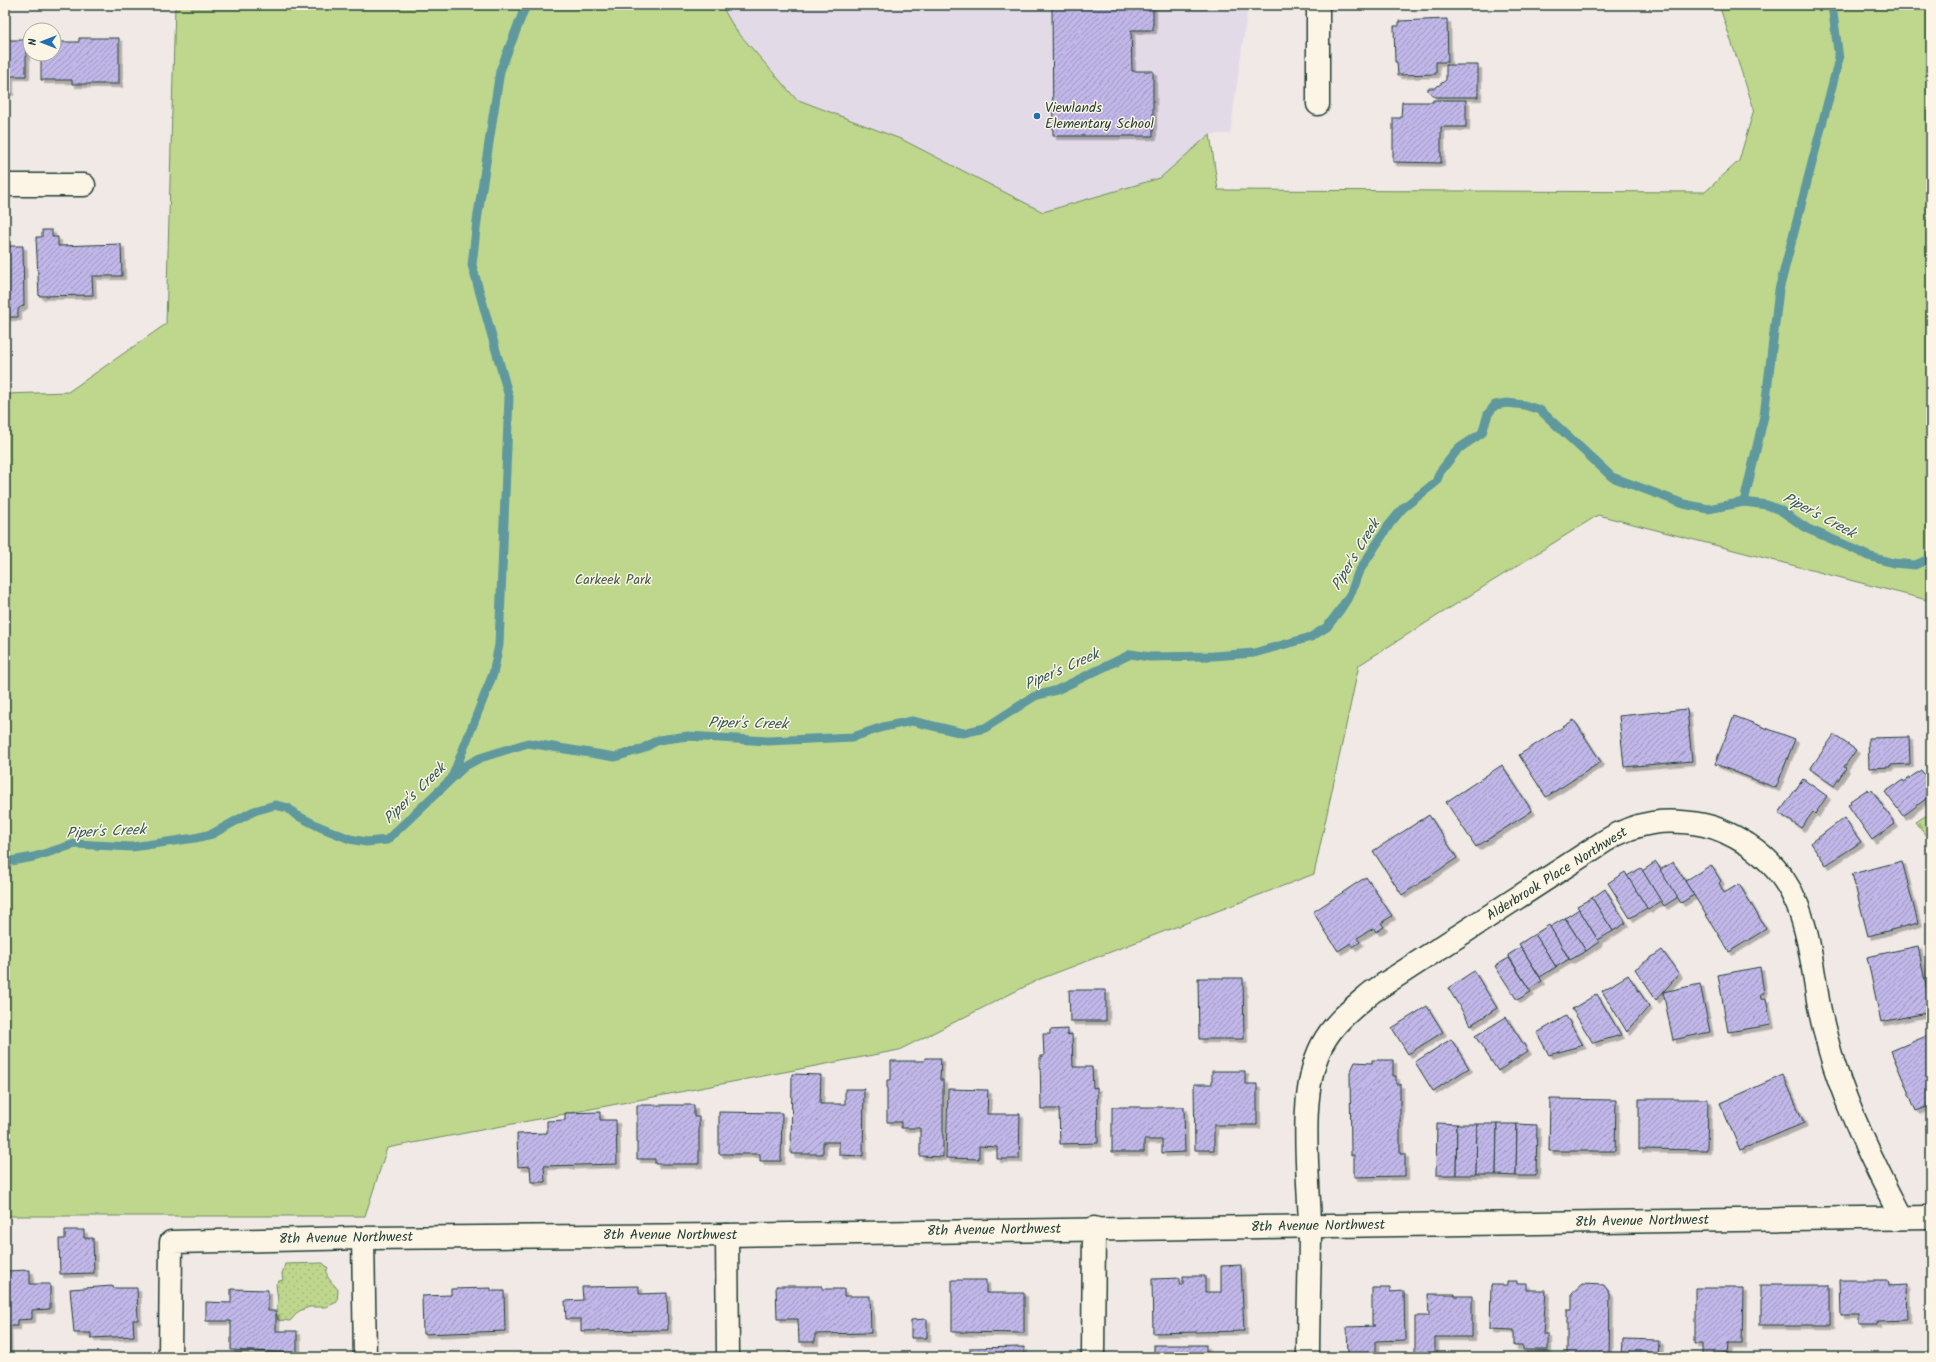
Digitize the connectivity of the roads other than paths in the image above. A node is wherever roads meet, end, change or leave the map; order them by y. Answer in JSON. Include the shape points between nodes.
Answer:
{"nodes":[{"id":1,"x":1318,"y":5,"type":"edge"},
{"id":2,"x":1318,"y":104,"type":"dead end"},
{"id":3,"x":5,"y":185,"type":"edge"},
{"id":4,"x":84,"y":185,"type":"dead end"},
{"id":5,"x":1901,"y":1216,"type":"junction"},
{"id":6,"x":1931,"y":1216,"type":"edge"},
{"id":7,"x":1310,"y":1226,"type":"junction"},
{"id":8,"x":1094,"y":1228,"type":"junction"},
{"id":9,"x":727,"y":1235,"type":"junction"},
{"id":10,"x":363,"y":1238,"type":"junction"},
{"id":11,"x":170,"y":1357,"type":"edge"},
{"id":12,"x":365,"y":1357,"type":"edge"},
{"id":13,"x":728,"y":1357,"type":"edge"},
{"id":14,"x":1093,"y":1357,"type":"edge"},
{"id":15,"x":1308,"y":1357,"type":"edge"}],
"edges":[{"from":1,"to":2,"type":"street"},
{"from":3,"to":4,"type":"street"},
{"from":5,"to":6,"type":"street","name":"8th Avenue Northwest"},
{"from":5,"to":7,"type":"street","name":"8th Avenue Northwest"},
{"from":5,"to":7,"type":"street","name":"Alderbrook Place Northwest","via":[[1878,1173],[1842,1089],[1826,1038],[1804,921],[1787,883],[1765,857],[1727,833],[1696,824],[1656,822],[1621,831],[1372,992],[1341,1018],[1322,1046],[1310,1082],[1307,1104]]},
{"from":7,"to":8,"type":"street","name":"8th Avenue Northwest"},
{"from":7,"to":15,"type":"street","name":"Alderbrook Place Northwest"},
{"from":8,"to":9,"type":"street","name":"8th Avenue Northwest"},
{"from":8,"to":14,"type":"street"},
{"from":9,"to":10,"type":"street","name":"8th Avenue Northwest"},
{"from":9,"to":13,"type":"street"},
{"from":10,"to":11,"type":"street","name":"8th Avenue Northwest","via":[[171,1242]]},
{"from":10,"to":12,"type":"street"}]}
